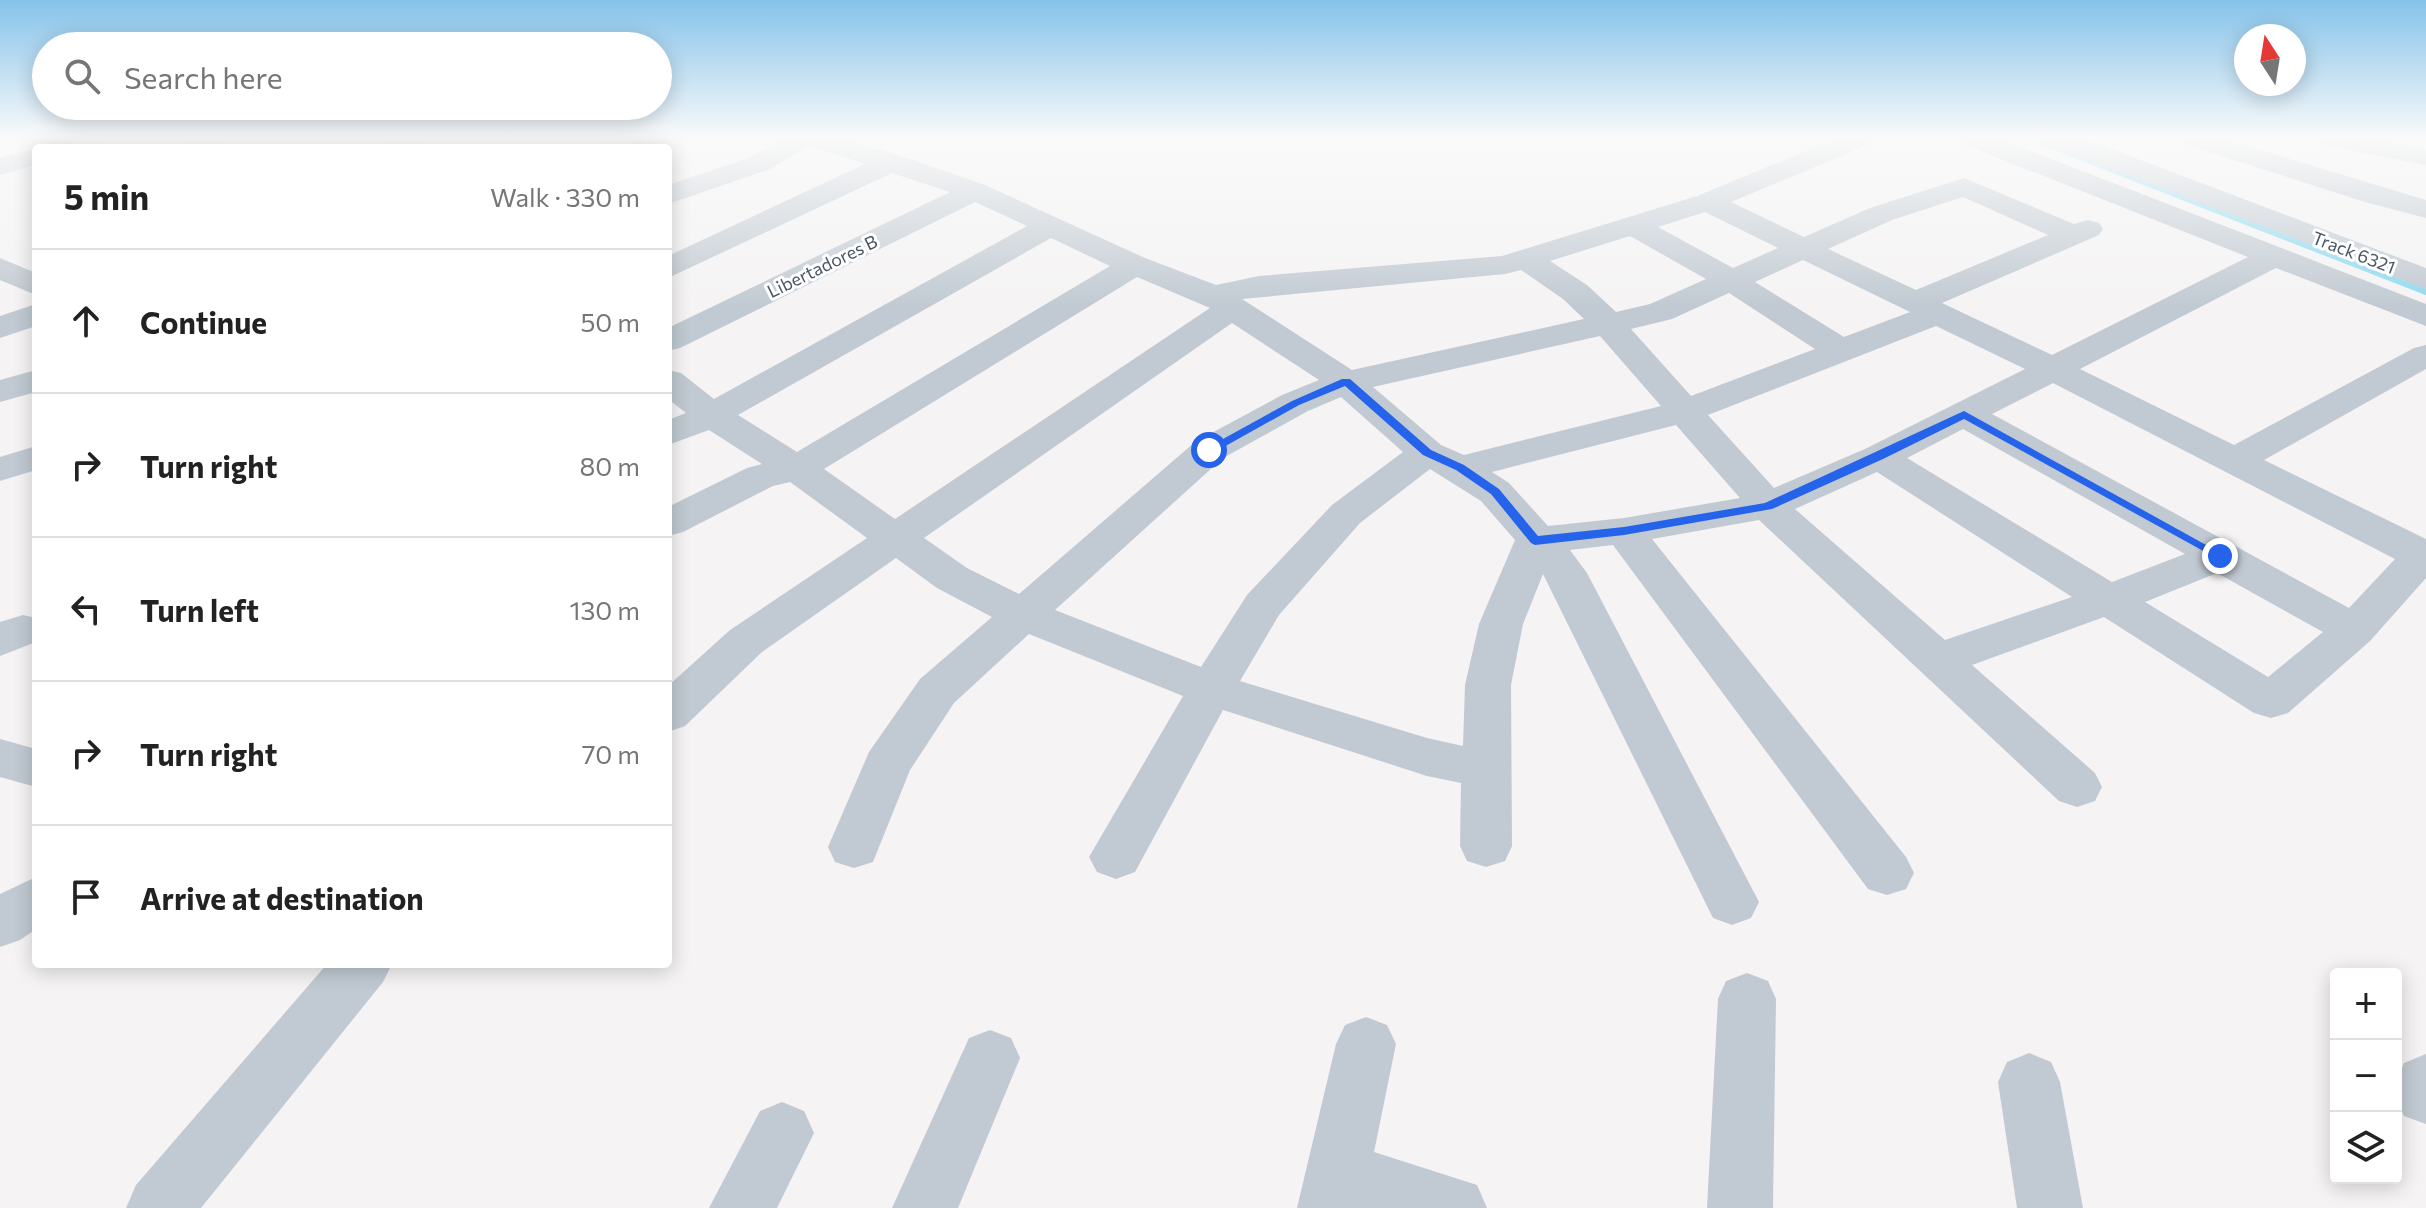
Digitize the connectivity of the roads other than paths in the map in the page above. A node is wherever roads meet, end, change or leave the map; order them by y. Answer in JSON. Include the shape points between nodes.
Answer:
{"nodes":[{"id":1,"x":824,"y":194,"type":"edge"},
{"id":2,"x":968,"y":194,"type":"edge"},
{"id":3,"x":983,"y":194,"type":"edge"},
{"id":4,"x":1725,"y":194,"type":"edge"},
{"id":5,"x":1941,"y":194,"type":"edge"},
{"id":6,"x":1981,"y":194,"type":"edge"},
{"id":7,"x":2114,"y":194,"type":"edge"},
{"id":8,"x":2205,"y":194,"type":"edge"},
{"id":9,"x":2371,"y":194,"type":"edge"},
{"id":10,"x":1707,"y":202,"type":"junction"},
{"id":11,"x":2141,"y":205,"type":"junction"},
{"id":12,"x":2426,"y":209,"type":"edge"},
{"id":13,"x":1051,"y":225,"type":"junction"},
{"id":14,"x":1634,"y":226,"type":"junction"},
{"id":15,"x":2074,"y":235,"type":"junction"},
{"id":16,"x":1803,"y":248,"type":"junction"},
{"id":17,"x":2273,"y":257,"type":"junction"},
{"id":18,"x":1525,"y":259,"type":"junction"},
{"id":19,"x":1134,"y":265,"type":"junction"},
{"id":20,"x":672,"y":266,"type":"edge"},
{"id":21,"x":0,"y":268,"type":"edge"},
{"id":22,"x":1729,"y":279,"type":"junction"},
{"id":23,"x":2426,"y":279,"type":"edge"},
{"id":24,"x":32,"y":283,"type":"edge"},
{"id":25,"x":1222,"y":302,"type":"junction"},
{"id":26,"x":1926,"y":308,"type":"junction"},
{"id":27,"x":32,"y":316,"type":"edge"},
{"id":28,"x":2426,"y":316,"type":"edge"},
{"id":29,"x":1609,"y":325,"type":"junction"},
{"id":30,"x":0,"y":328,"type":"edge"},
{"id":31,"x":672,"y":339,"type":"edge"},
{"id":32,"x":1842,"y":351,"type":"junction"},
{"id":33,"x":2426,"y":355,"type":"edge"},
{"id":34,"x":2053,"y":369,"type":"junction"},
{"id":35,"x":32,"y":382,"type":"edge"},
{"id":36,"x":1346,"y":382,"type":"junction"},
{"id":37,"x":672,"y":384,"type":"edge"},
{"id":38,"x":0,"y":391,"type":"edge"},
{"id":39,"x":1682,"y":412,"type":"junction"},
{"id":40,"x":1964,"y":414,"type":"junction"},
{"id":41,"x":712,"y":415,"type":"junction"},
{"id":42,"x":672,"y":432,"type":"edge"},
{"id":43,"x":1879,"y":457,"type":"junction"},
{"id":44,"x":32,"y":459,"type":"edge"},
{"id":45,"x":1444,"y":460,"type":"junction"},
{"id":46,"x":2234,"y":461,"type":"junction"},
{"id":47,"x":0,"y":469,"type":"edge"},
{"id":48,"x":797,"y":469,"type":"junction"},
{"id":49,"x":1768,"y":506,"type":"junction"},
{"id":50,"x":672,"y":521,"type":"edge"},
{"id":51,"x":1624,"y":531,"type":"junction"},
{"id":52,"x":896,"y":538,"type":"junction"},
{"id":53,"x":1535,"y":541,"type":"junction"},
{"id":54,"x":2424,"y":554,"type":"edge"},
{"id":55,"x":2220,"y":556,"type":"junction"},
{"id":56,"x":2108,"y":600,"type":"junction"},
{"id":57,"x":1022,"y":614,"type":"junction"},
{"id":58,"x":2354,"y":630,"type":"junction"},
{"id":59,"x":1940,"y":659,"type":"junction"},
{"id":60,"x":1211,"y":689,"type":"junction"},
{"id":61,"x":672,"y":710,"type":"edge"},
{"id":62,"x":0,"y":758,"type":"edge"},
{"id":63,"x":32,"y":767,"type":"edge"},
{"id":64,"x":1487,"y":770,"type":"junction"},
{"id":65,"x":2077,"y":787,"type":"dead end"},
{"id":66,"x":1486,"y":846,"type":"dead end"},
{"id":67,"x":854,"y":847,"type":"dead end"},
{"id":68,"x":1116,"y":857,"type":"dead end"},
{"id":69,"x":1887,"y":873,"type":"dead end"},
{"id":70,"x":1732,"y":902,"type":"dead end"},
{"id":71,"x":32,"y":903,"type":"edge"},
{"id":72,"x":0,"y":923,"type":"edge"},
{"id":73,"x":360,"y":968,"type":"edge"},
{"id":74,"x":1747,"y":999,"type":"dead end"},
{"id":75,"x":1366,"y":1044,"type":"dead end"},
{"id":76,"x":990,"y":1058,"type":"dead end"},
{"id":77,"x":2029,"y":1082,"type":"dead end"},
{"id":78,"x":2426,"y":1083,"type":"edge"},
{"id":79,"x":2426,"y":1095,"type":"edge"},
{"id":80,"x":782,"y":1133,"type":"dead end"},
{"id":81,"x":1334,"y":1191,"type":"edge"},
{"id":82,"x":159,"y":1208,"type":"edge"},
{"id":83,"x":742,"y":1208,"type":"edge"},
{"id":84,"x":925,"y":1208,"type":"edge"},
{"id":85,"x":1454,"y":1208,"type":"edge"},
{"id":86,"x":1740,"y":1208,"type":"edge"},
{"id":87,"x":2050,"y":1208,"type":"edge"}],
"edges":[{"from":1,"to":20,"type":"street"},
{"from":2,"to":31,"type":"street","name":"Libertadores B"},
{"from":3,"to":13,"type":"street"},
{"from":4,"to":10,"type":"street"},
{"from":5,"to":16,"type":"street"},
{"from":6,"to":15,"type":"street"},
{"from":7,"to":11,"type":"street"},
{"from":8,"to":23,"type":"street","name":"Track 6321"},
{"from":9,"to":12,"type":"street"},
{"from":10,"to":14,"type":"street"},
{"from":10,"to":16,"type":"street"},
{"from":11,"to":15,"type":"street"},
{"from":11,"to":17,"type":"street"},
{"from":13,"to":19,"type":"street"},
{"from":13,"to":41,"type":"street"},
{"from":14,"to":18,"type":"street"},
{"from":14,"to":22,"type":"street"},
{"from":15,"to":26,"type":"street"},
{"from":16,"to":22,"type":"street"},
{"from":16,"to":26,"type":"street"},
{"from":17,"to":28,"type":"street"},
{"from":17,"to":34,"type":"street"},
{"from":18,"to":25,"type":"street","via":[[1259,286]]},
{"from":18,"to":29,"type":"street","via":[[1575,292]]},
{"from":19,"to":25,"type":"street"},
{"from":19,"to":48,"type":"street"},
{"from":21,"to":24,"type":"street"},
{"from":22,"to":29,"type":"street","via":[[1660,312]]},
{"from":22,"to":32,"type":"street"},
{"from":25,"to":36,"type":"street"},
{"from":25,"to":52,"type":"street","via":[[1116,384]]},
{"from":26,"to":32,"type":"street"},
{"from":26,"to":34,"type":"street"},
{"from":27,"to":30,"type":"street"},
{"from":29,"to":36,"type":"street"},
{"from":29,"to":39,"type":"street"},
{"from":32,"to":39,"type":"street"},
{"from":33,"to":46,"type":"street"},
{"from":34,"to":40,"type":"street"},
{"from":34,"to":46,"type":"street"},
{"from":35,"to":38,"type":"street"},
{"from":36,"to":45,"type":"street"},
{"from":36,"to":57,"type":"street","via":[[1209,450]]},
{"from":37,"to":41,"type":"street"},
{"from":39,"to":45,"type":"street"},
{"from":39,"to":49,"type":"street"},
{"from":40,"to":43,"type":"street"},
{"from":40,"to":55,"type":"street"},
{"from":41,"to":42,"type":"street"},
{"from":41,"to":48,"type":"street"},
{"from":43,"to":49,"type":"street"},
{"from":43,"to":56,"type":"street"},
{"from":44,"to":47,"type":"street"},
{"from":45,"to":53,"type":"street","via":[[1495,492]]},
{"from":45,"to":60,"type":"street","via":[[1346,514],[1263,605]]},
{"from":46,"to":54,"type":"street"},
{"from":48,"to":50,"type":"street","via":[[761,476]]},
{"from":48,"to":52,"type":"street"},
{"from":49,"to":51,"type":"street"},
{"from":49,"to":59,"type":"street"},
{"from":51,"to":53,"type":"street"},
{"from":51,"to":69,"type":"street"},
{"from":52,"to":57,"type":"street","via":[[952,578]]},
{"from":52,"to":61,"type":"street","via":[[746,641]]},
{"from":53,"to":64,"type":"street","via":[[1501,624],[1488,685]]},
{"from":53,"to":70,"type":"street","via":[[1566,573]]},
{"from":54,"to":58,"type":"street"},
{"from":55,"to":56,"type":"street"},
{"from":55,"to":58,"type":"street"},
{"from":56,"to":58,"type":"street","via":[[2271,701]]},
{"from":56,"to":59,"type":"street"},
{"from":57,"to":60,"type":"street"},
{"from":57,"to":67,"type":"street","via":[[937,691],[887,765]]},
{"from":59,"to":65,"type":"street"},
{"from":60,"to":64,"type":"street","via":[[1427,757]]},
{"from":60,"to":68,"type":"street"},
{"from":62,"to":63,"type":"street"},
{"from":64,"to":66,"type":"street"},
{"from":71,"to":72,"type":"street"},
{"from":73,"to":82,"type":"street"},
{"from":74,"to":86,"type":"street"},
{"from":75,"to":81,"type":"street"},
{"from":76,"to":84,"type":"street"},
{"from":77,"to":87,"type":"street"},
{"from":78,"to":79,"type":"street"},
{"from":80,"to":83,"type":"street"},
{"from":81,"to":85,"type":"street"}]}
